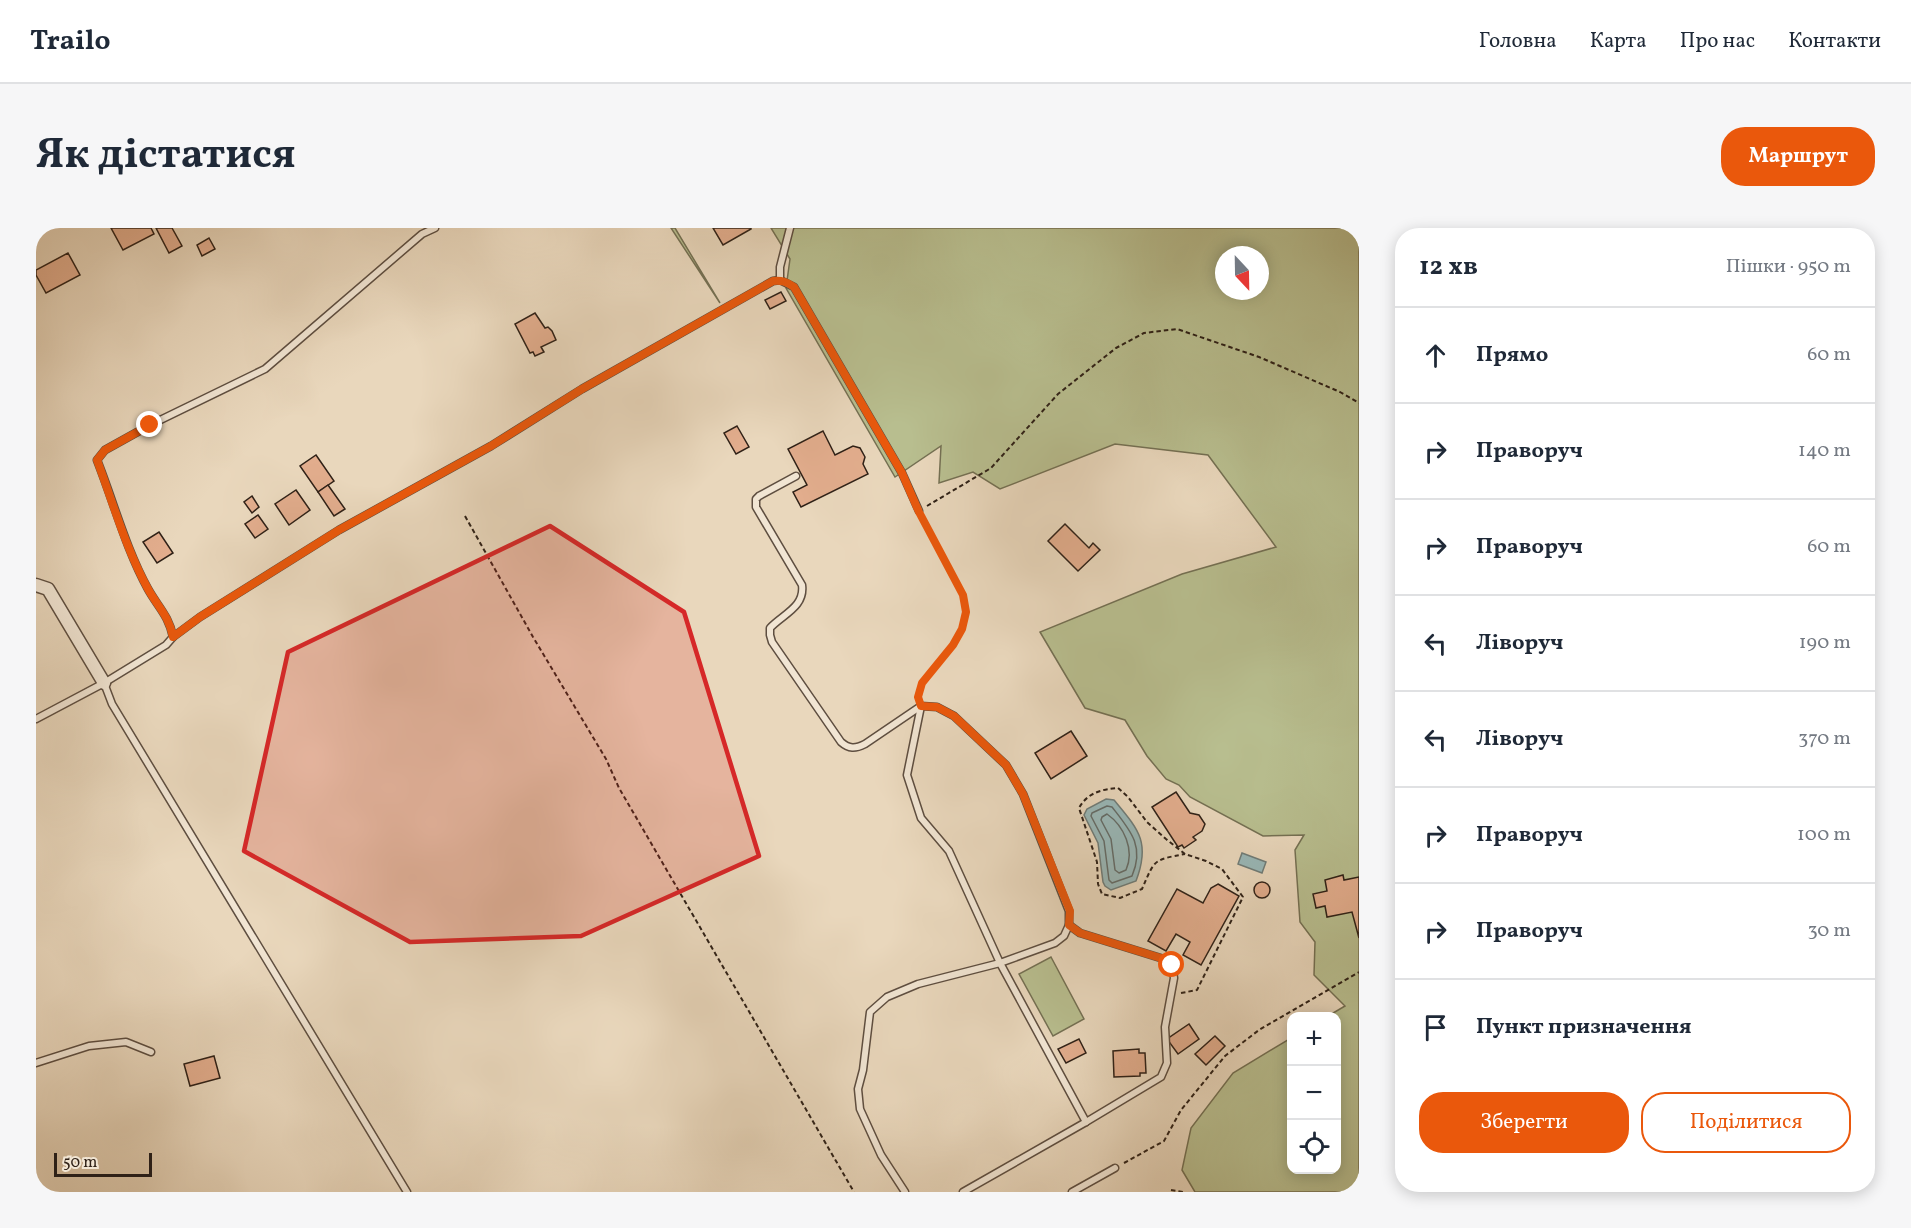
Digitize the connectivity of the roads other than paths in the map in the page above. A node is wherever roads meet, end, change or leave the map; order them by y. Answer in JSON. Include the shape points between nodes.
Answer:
{"nodes":[{"id":1,"x":435,"y":228,"type":"edge"},
{"id":2,"x":790,"y":228,"type":"edge"},
{"id":3,"x":780,"y":280,"type":"junction"},
{"id":4,"x":796,"y":476,"type":"dead end"},
{"id":5,"x":919,"y":512,"type":"road end"},
{"id":6,"x":36,"y":585,"type":"edge"},
{"id":7,"x":173,"y":637,"type":"junction"},
{"id":8,"x":104,"y":683,"type":"junction"},
{"id":9,"x":921,"y":706,"type":"junction"},
{"id":10,"x":36,"y":719,"type":"edge"},
{"id":11,"x":1069,"y":925,"type":"junction"},
{"id":12,"x":1000,"y":963,"type":"junction"},
{"id":13,"x":151,"y":1052,"type":"dead end"},
{"id":14,"x":36,"y":1063,"type":"edge"},
{"id":15,"x":1086,"y":1122,"type":"junction"},
{"id":16,"x":1115,"y":1168,"type":"road end"},
{"id":17,"x":407,"y":1192,"type":"edge"},
{"id":18,"x":904,"y":1192,"type":"edge"},
{"id":19,"x":963,"y":1192,"type":"edge"},
{"id":20,"x":1072,"y":1192,"type":"edge"}],
"edges":[{"from":1,"to":7,"type":"lane","via":[[422,234],[265,369],[150,425],[105,450],[97,460],[148,589],[170,622]]},
{"from":2,"to":3,"type":"lane"},
{"from":3,"to":5,"type":"lane","via":[[794,287],[902,473]]},
{"from":3,"to":7,"type":"lane","via":[[339,530]]},
{"from":4,"to":9,"type":"lane","via":[[756,499],[756,507],[802,585],[801,600],[771,628],[772,642],[848,747],[865,744]]},
{"from":6,"to":8,"type":"street","via":[[48,589]]},
{"from":7,"to":8,"type":"lane"},
{"from":8,"to":10,"type":"lane"},
{"from":8,"to":17,"type":"lane","via":[[112,704]]},
{"from":9,"to":11,"type":"lane","via":[[937,707],[954,716],[1006,765],[1041,834],[1070,911]]},
{"from":9,"to":12,"type":"lane","via":[[908,775],[921,818],[949,851]]},
{"from":11,"to":12,"type":"lane","via":[[1055,943]]},
{"from":11,"to":15,"type":"lane","via":[[1080,933],[1167,960],[1174,972],[1165,1028],[1167,1063],[1161,1077]]},
{"from":12,"to":15,"type":"lane"},
{"from":12,"to":18,"type":"lane","via":[[918,984],[887,997],[870,1012],[858,1089],[860,1109]]},
{"from":13,"to":14,"type":"lane","via":[[126,1042],[89,1046]]},
{"from":15,"to":19,"type":"lane"},
{"from":16,"to":20,"type":"lane"}]}
